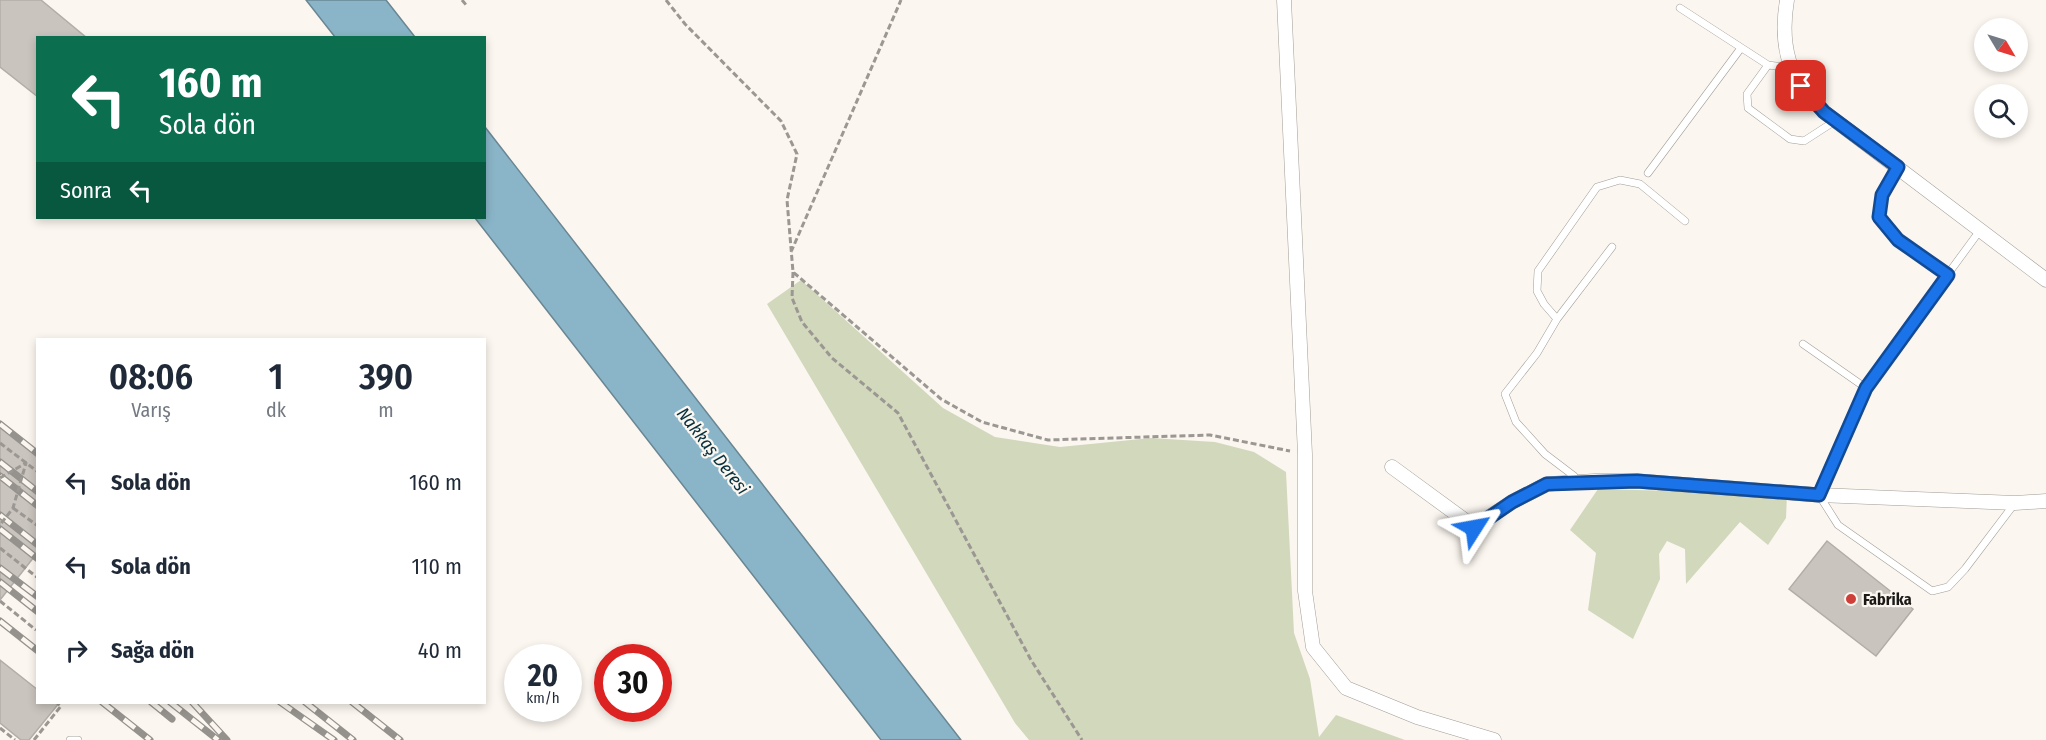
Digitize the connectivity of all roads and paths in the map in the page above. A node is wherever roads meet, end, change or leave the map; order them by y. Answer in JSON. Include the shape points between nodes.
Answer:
{"nodes":[{"id":1,"x":462,"y":0,"type":"edge"},
{"id":2,"x":666,"y":0,"type":"edge"},
{"id":3,"x":901,"y":0,"type":"edge"},
{"id":4,"x":1284,"y":0,"type":"edge"},
{"id":5,"x":1787,"y":0,"type":"edge"},
{"id":6,"x":467,"y":6,"type":"dead end"},
{"id":7,"x":1680,"y":8,"type":"dead end"},
{"id":8,"x":1741,"y":48,"type":"junction"},
{"id":9,"x":1768,"y":65,"type":"junction"},
{"id":10,"x":1793,"y":68,"type":"junction"},
{"id":11,"x":1835,"y":120,"type":"junction"},
{"id":12,"x":1898,"y":167,"type":"junction"},
{"id":13,"x":1648,"y":173,"type":"dead end"},
{"id":14,"x":1685,"y":221,"type":"dead end"},
{"id":15,"x":1981,"y":229,"type":"junction"},
{"id":16,"x":1612,"y":247,"type":"dead end"},
{"id":17,"x":790,"y":254,"type":"junction"},
{"id":18,"x":793,"y":272,"type":"junction"},
{"id":19,"x":1948,"y":275,"type":"junction"},
{"id":20,"x":2046,"y":280,"type":"edge"},
{"id":21,"x":1557,"y":319,"type":"junction"},
{"id":22,"x":1803,"y":344,"type":"dead end"},
{"id":23,"x":1866,"y":388,"type":"junction"},
{"id":24,"x":0,"y":443,"type":"edge"},
{"id":25,"x":1305,"y":454,"type":"junction"},
{"id":26,"x":26,"y":463,"type":"junction"},
{"id":27,"x":1392,"y":467,"type":"dead end"},
{"id":28,"x":36,"y":470,"type":"edge"},
{"id":29,"x":0,"y":478,"type":"edge"},
{"id":30,"x":1578,"y":482,"type":"junction"},
{"id":31,"x":1819,"y":495,"type":"junction"},
{"id":32,"x":2046,"y":501,"type":"edge"},
{"id":33,"x":2015,"y":503,"type":"junction"},
{"id":34,"x":13,"y":508,"type":"junction"},
{"id":35,"x":0,"y":525,"type":"edge"},
{"id":36,"x":36,"y":525,"type":"edge"},
{"id":37,"x":0,"y":548,"type":"edge"},
{"id":38,"x":36,"y":577,"type":"edge"},
{"id":39,"x":0,"y":602,"type":"edge"},
{"id":40,"x":36,"y":630,"type":"dead end"},
{"id":41,"x":58,"y":704,"type":"edge"},
{"id":42,"x":0,"y":728,"type":"edge"},
{"id":43,"x":15,"y":740,"type":"edge"},
{"id":44,"x":34,"y":740,"type":"edge"},
{"id":45,"x":70,"y":740,"type":"edge"},
{"id":46,"x":78,"y":740,"type":"edge"},
{"id":47,"x":1082,"y":740,"type":"edge"},
{"id":48,"x":1494,"y":740,"type":"edge"}],
"edges":[{"from":1,"to":6,"type":"path"},
{"from":2,"to":17,"type":"path","via":[[781,121],[796,154],[787,200]]},
{"from":3,"to":17,"type":"path"},
{"from":4,"to":25,"type":"street"},
{"from":5,"to":10,"type":"street","via":[[1785,50]]},
{"from":7,"to":8,"type":"lane"},
{"from":8,"to":9,"type":"lane"},
{"from":8,"to":13,"type":"lane"},
{"from":9,"to":10,"type":"lane"},
{"from":9,"to":11,"type":"lane","via":[[1747,94],[1748,108],[1790,139],[1804,141]]},
{"from":10,"to":11,"type":"street","via":[[1801,86]]},
{"from":11,"to":12,"type":"street"},
{"from":12,"to":15,"type":"street"},
{"from":12,"to":19,"type":"lane","via":[[1882,195],[1879,217],[1898,240]]},
{"from":14,"to":21,"type":"lane","via":[[1640,184],[1620,180],[1597,188],[1538,271],[1537,291]]},
{"from":15,"to":19,"type":"lane"},
{"from":15,"to":20,"type":"street"},
{"from":16,"to":21,"type":"lane"},
{"from":17,"to":18,"type":"path"},
{"from":18,"to":25,"type":"path","via":[[941,399],[982,422],[1048,440],[1210,435]]},
{"from":18,"to":47,"type":"path","via":[[792,298],[802,322],[832,358],[898,413],[1031,660]]},
{"from":19,"to":23,"type":"lane"},
{"from":21,"to":30,"type":"lane","via":[[1505,394],[1516,422]]},
{"from":22,"to":23,"type":"lane"},
{"from":23,"to":31,"type":"lane"},
{"from":24,"to":26,"type":"path"},
{"from":25,"to":48,"type":"street","via":[[1305,591],[1313,647],[1346,688],[1417,717]]},
{"from":26,"to":28,"type":"path"},
{"from":26,"to":29,"type":"path","bridge":true},
{"from":26,"to":34,"type":"path","bridge":true},
{"from":27,"to":30,"type":"street","via":[[1474,528],[1547,484]]},
{"from":30,"to":31,"type":"street","via":[[1637,481]]},
{"from":31,"to":33,"type":"street"},
{"from":31,"to":33,"type":"lane","via":[[1838,525],[1932,591],[1948,587],[1965,569]]},
{"from":32,"to":33,"type":"street"},
{"from":34,"to":35,"type":"path","bridge":true},
{"from":34,"to":36,"type":"path"},
{"from":37,"to":38,"type":"path"},
{"from":39,"to":40,"type":"path"},
{"from":41,"to":44,"type":"path","via":[[61,706]]},
{"from":42,"to":43,"type":"path"},
{"from":45,"to":46,"type":"lane"}]}
